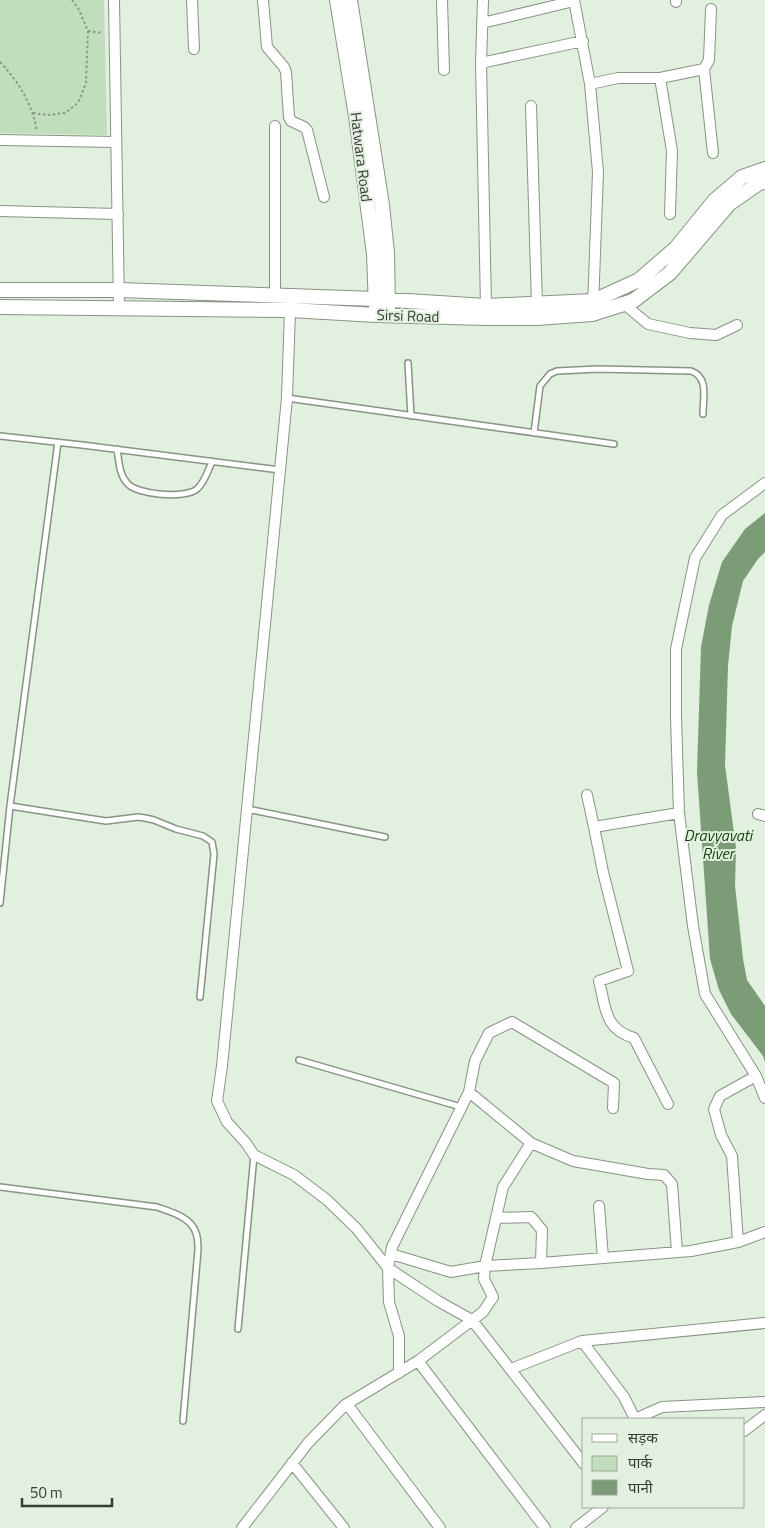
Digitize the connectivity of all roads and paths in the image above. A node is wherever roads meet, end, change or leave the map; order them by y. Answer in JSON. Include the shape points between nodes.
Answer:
{"nodes":[{"id":1,"x":72,"y":0,"type":"edge"},
{"id":2,"x":114,"y":0,"type":"edge"},
{"id":3,"x":192,"y":0,"type":"edge"},
{"id":4,"x":263,"y":0,"type":"edge"},
{"id":5,"x":337,"y":0,"type":"edge"},
{"id":6,"x":350,"y":0,"type":"edge"},
{"id":7,"x":442,"y":0,"type":"edge"},
{"id":8,"x":483,"y":0,"type":"edge"},
{"id":9,"x":574,"y":1,"type":"edge"},
{"id":10,"x":711,"y":9,"type":"dead end"},
{"id":11,"x":482,"y":23,"type":"junction"},
{"id":12,"x":88,"y":31,"type":"junction"},
{"id":13,"x":114,"y":36,"type":"junction"},
{"id":14,"x":583,"y":41,"type":"junction"},
{"id":15,"x":194,"y":49,"type":"dead end"},
{"id":16,"x":0,"y":62,"type":"edge"},
{"id":17,"x":481,"y":63,"type":"junction"},
{"id":18,"x":704,"y":69,"type":"junction"},
{"id":19,"x":444,"y":70,"type":"dead end"},
{"id":20,"x":660,"y":78,"type":"junction"},
{"id":21,"x":356,"y":79,"type":"junction"},
{"id":22,"x":590,"y":84,"type":"junction"},
{"id":23,"x":531,"y":106,"type":"dead end"},
{"id":24,"x":33,"y":114,"type":"junction"},
{"id":25,"x":275,"y":126,"type":"dead end"},
{"id":26,"x":0,"y":140,"type":"edge"},
{"id":27,"x":40,"y":140,"type":"junction"},
{"id":28,"x":116,"y":142,"type":"junction"},
{"id":29,"x":713,"y":153,"type":"dead end"},
{"id":30,"x":765,"y":169,"type":"edge"},
{"id":31,"x":765,"y":182,"type":"edge"},
{"id":32,"x":324,"y":197,"type":"dead end"},
{"id":33,"x":0,"y":212,"type":"edge"},
{"id":34,"x":118,"y":214,"type":"junction"},
{"id":35,"x":670,"y":214,"type":"dead end"},
{"id":36,"x":0,"y":290,"type":"edge"},
{"id":37,"x":119,"y":290,"type":"junction"},
{"id":38,"x":275,"y":295,"type":"junction"},
{"id":39,"x":382,"y":299,"type":"junction"},
{"id":40,"x":624,"y":304,"type":"junction"},
{"id":41,"x":537,"y":305,"type":"junction"},
{"id":42,"x":486,"y":306,"type":"junction"},
{"id":43,"x":593,"y":307,"type":"junction"},
{"id":44,"x":0,"y":308,"type":"edge"},
{"id":45,"x":119,"y":308,"type":"junction"},
{"id":46,"x":290,"y":310,"type":"junction"},
{"id":47,"x":383,"y":315,"type":"junction"},
{"id":48,"x":737,"y":325,"type":"dead end"},
{"id":49,"x":408,"y":363,"type":"dead end"},
{"id":50,"x":287,"y":398,"type":"junction"},
{"id":51,"x":703,"y":414,"type":"dead end"},
{"id":52,"x":411,"y":416,"type":"junction"},
{"id":53,"x":534,"y":433,"type":"junction"},
{"id":54,"x":0,"y":436,"type":"edge"},
{"id":55,"x":58,"y":442,"type":"junction"},
{"id":56,"x":614,"y":444,"type":"dead end"},
{"id":57,"x":117,"y":449,"type":"junction"},
{"id":58,"x":212,"y":462,"type":"junction"},
{"id":59,"x":280,"y":470,"type":"junction"},
{"id":60,"x":765,"y":483,"type":"edge"},
{"id":61,"x":587,"y":795,"type":"dead end"},
{"id":62,"x":10,"y":806,"type":"junction"},
{"id":63,"x":246,"y":809,"type":"junction"},
{"id":64,"x":679,"y":813,"type":"junction"},
{"id":65,"x":594,"y":827,"type":"junction"},
{"id":66,"x":385,"y":838,"type":"dead end"},
{"id":67,"x":0,"y":903,"type":"edge"},
{"id":68,"x":200,"y":998,"type":"dead end"},
{"id":69,"x":299,"y":1060,"type":"dead end"},
{"id":70,"x":756,"y":1076,"type":"junction"},
{"id":71,"x":469,"y":1092,"type":"junction"},
{"id":72,"x":765,"y":1098,"type":"edge"},
{"id":73,"x":668,"y":1104,"type":"dead end"},
{"id":74,"x":461,"y":1107,"type":"junction"},
{"id":75,"x":613,"y":1108,"type":"dead end"},
{"id":76,"x":531,"y":1143,"type":"junction"},
{"id":77,"x":254,"y":1155,"type":"junction"},
{"id":78,"x":0,"y":1187,"type":"edge"},
{"id":79,"x":599,"y":1206,"type":"dead end"},
{"id":80,"x":496,"y":1218,"type":"junction"},
{"id":81,"x":765,"y":1232,"type":"edge"},
{"id":82,"x":738,"y":1242,"type":"junction"},
{"id":83,"x":677,"y":1252,"type":"junction"},
{"id":84,"x":390,"y":1254,"type":"junction"},
{"id":85,"x":603,"y":1258,"type":"junction"},
{"id":86,"x":541,"y":1263,"type":"junction"},
{"id":87,"x":485,"y":1266,"type":"junction"},
{"id":88,"x":388,"y":1268,"type":"junction"},
{"id":89,"x":472,"y":1320,"type":"junction"},
{"id":90,"x":765,"y":1323,"type":"edge"},
{"id":91,"x":238,"y":1329,"type":"dead end"},
{"id":92,"x":582,"y":1341,"type":"junction"},
{"id":93,"x":418,"y":1361,"type":"junction"},
{"id":94,"x":511,"y":1368,"type":"junction"},
{"id":95,"x":399,"y":1373,"type":"junction"},
{"id":96,"x":765,"y":1402,"type":"edge"},
{"id":97,"x":347,"y":1404,"type":"junction"},
{"id":98,"x":765,"y":1415,"type":"edge"},
{"id":99,"x":634,"y":1418,"type":"edge"},
{"id":100,"x":637,"y":1418,"type":"edge"},
{"id":101,"x":183,"y":1421,"type":"dead end"},
{"id":102,"x":745,"y":1430,"type":"edge"},
{"id":103,"x":582,"y":1461,"type":"edge"},
{"id":104,"x":292,"y":1463,"type":"junction"},
{"id":105,"x":602,"y":1508,"type":"edge"},
{"id":106,"x":246,"y":1524,"type":"edge"},
{"id":107,"x":256,"y":1528,"type":"edge"},
{"id":108,"x":344,"y":1528,"type":"edge"},
{"id":109,"x":440,"y":1528,"type":"edge"},
{"id":110,"x":545,"y":1528,"type":"edge"},
{"id":111,"x":576,"y":1528,"type":"edge"}],
"edges":[{"from":1,"to":12,"type":"path"},
{"from":2,"to":13,"type":"street"},
{"from":3,"to":15,"type":"street"},
{"from":4,"to":32,"type":"street","via":[[268,47],[284,67],[291,121],[306,130]]},
{"from":5,"to":21,"type":"street","name":"Hatwara Road"},
{"from":6,"to":21,"type":"street"},
{"from":7,"to":19,"type":"street"},
{"from":8,"to":11,"type":"street"},
{"from":9,"to":11,"type":"street"},
{"from":9,"to":14,"type":"street"},
{"from":10,"to":18,"type":"street","via":[[710,60]]},
{"from":11,"to":17,"type":"street"},
{"from":12,"to":13,"type":"path"},
{"from":12,"to":24,"type":"path","via":[[86,83],[78,103],[65,113]]},
{"from":13,"to":28,"type":"street"},
{"from":14,"to":17,"type":"street"},
{"from":14,"to":22,"type":"street"},
{"from":16,"to":24,"type":"path","via":[[25,94]]},
{"from":17,"to":42,"type":"street"},
{"from":18,"to":20,"type":"street"},
{"from":18,"to":29,"type":"street"},
{"from":20,"to":22,"type":"street","via":[[618,78]]},
{"from":20,"to":35,"type":"street","via":[[672,151]]},
{"from":21,"to":39,"type":"street","name":"Hatwara Road","via":[[374,254]]},
{"from":22,"to":43,"type":"street","via":[[598,172]]},
{"from":23,"to":41,"type":"street"},
{"from":24,"to":27,"type":"path"},
{"from":25,"to":38,"type":"street"},
{"from":26,"to":27,"type":"street"},
{"from":27,"to":28,"type":"street"},
{"from":28,"to":34,"type":"street"},
{"from":30,"to":43,"type":"street","name":"Sirsi Road","via":[[742,177],[715,200],[676,248],[639,280]]},
{"from":31,"to":40,"type":"street","name":"Sirsi Road","via":[[729,204],[670,274]]},
{"from":33,"to":34,"type":"street"},
{"from":34,"to":37,"type":"street"},
{"from":36,"to":37,"type":"street","name":"Sirsi Road"},
{"from":37,"to":38,"type":"street","name":"Sirsi Road"},
{"from":37,"to":45,"type":"street"},
{"from":38,"to":39,"type":"street","name":"Sirsi Road"},
{"from":39,"to":42,"type":"street","name":"Sirsi Road"},
{"from":39,"to":47,"type":"street","name":"Hatwara Road"},
{"from":40,"to":43,"type":"street","name":"Sirsi Road"},
{"from":40,"to":48,"type":"street","via":[[648,324],[690,333],[716,335]]},
{"from":41,"to":42,"type":"street","name":"Sirsi Road"},
{"from":41,"to":43,"type":"street","name":"Sirsi Road"},
{"from":43,"to":47,"type":"street","name":"Sirsi Road","via":[[537,318]]},
{"from":44,"to":45,"type":"street","name":"Sirsi Road"},
{"from":45,"to":46,"type":"street","name":"Sirsi Road"},
{"from":46,"to":47,"type":"street","name":"Sirsi Road"},
{"from":46,"to":50,"type":"street"},
{"from":49,"to":52,"type":"lane"},
{"from":50,"to":52,"type":"lane"},
{"from":50,"to":59,"type":"street"},
{"from":51,"to":53,"type":"lane","via":[[704,381],[698,373],[598,369],[557,371],[540,386]]},
{"from":52,"to":53,"type":"lane"},
{"from":53,"to":56,"type":"lane"},
{"from":54,"to":55,"type":"lane"},
{"from":55,"to":57,"type":"lane"},
{"from":55,"to":62,"type":"lane"},
{"from":57,"to":58,"type":"lane"},
{"from":57,"to":58,"type":"lane","via":[[126,483],[140,491],[161,494],[191,493],[202,483]]},
{"from":58,"to":59,"type":"lane"},
{"from":59,"to":63,"type":"street"},
{"from":60,"to":64,"type":"street","via":[[722,515],[695,558],[676,648]]},
{"from":61,"to":65,"type":"street"},
{"from":62,"to":67,"type":"lane"},
{"from":62,"to":68,"type":"lane","via":[[106,821],[145,818],[203,836],[212,842],[214,854]]},
{"from":63,"to":66,"type":"lane"},
{"from":63,"to":77,"type":"street","via":[[217,1101],[227,1122]]},
{"from":64,"to":65,"type":"street"},
{"from":64,"to":70,"type":"street","via":[[705,994]]},
{"from":65,"to":73,"type":"street","via":[[602,872],[628,971],[599,981],[610,1023],[621,1034],[634,1038]]},
{"from":69,"to":74,"type":"lane"},
{"from":70,"to":72,"type":"street"},
{"from":70,"to":82,"type":"street","via":[[720,1096],[714,1109],[716,1124],[732,1156]]},
{"from":71,"to":74,"type":"street"},
{"from":71,"to":75,"type":"street","via":[[475,1061],[489,1032],[512,1022],[614,1083]]},
{"from":71,"to":76,"type":"street"},
{"from":74,"to":84,"type":"street"},
{"from":76,"to":80,"type":"street","via":[[503,1187]]},
{"from":76,"to":83,"type":"street","via":[[573,1161],[664,1175],[672,1184]]},
{"from":77,"to":88,"type":"street","via":[[294,1175],[327,1200],[357,1229]]},
{"from":77,"to":91,"type":"lane"},
{"from":78,"to":101,"type":"lane","via":[[157,1208],[188,1221],[196,1232],[198,1250]]},
{"from":79,"to":85,"type":"street"},
{"from":80,"to":86,"type":"street","via":[[532,1217],[542,1230]]},
{"from":80,"to":87,"type":"street"},
{"from":81,"to":82,"type":"street"},
{"from":82,"to":83,"type":"street"},
{"from":83,"to":85,"type":"street"},
{"from":84,"to":87,"type":"street","via":[[451,1272]]},
{"from":84,"to":88,"type":"street"},
{"from":85,"to":86,"type":"street"},
{"from":86,"to":87,"type":"street"},
{"from":87,"to":89,"type":"street","via":[[484,1278],[493,1297],[483,1312]]},
{"from":88,"to":89,"type":"street"},
{"from":88,"to":95,"type":"street","via":[[389,1302],[399,1336]]},
{"from":89,"to":93,"type":"street"},
{"from":89,"to":94,"type":"street"},
{"from":90,"to":92,"type":"street"},
{"from":92,"to":94,"type":"street"},
{"from":92,"to":99,"type":"street","via":[[624,1397]]},
{"from":93,"to":95,"type":"street"},
{"from":93,"to":110,"type":"street"},
{"from":94,"to":103,"type":"street"},
{"from":95,"to":97,"type":"street"},
{"from":96,"to":100,"type":"street","via":[[662,1408]]},
{"from":97,"to":104,"type":"street"},
{"from":97,"to":109,"type":"street"},
{"from":98,"to":102,"type":"street"},
{"from":104,"to":106,"type":"street"},
{"from":104,"to":108,"type":"street"},
{"from":105,"to":111,"type":"street"},
{"from":106,"to":107,"type":"street"}]}
